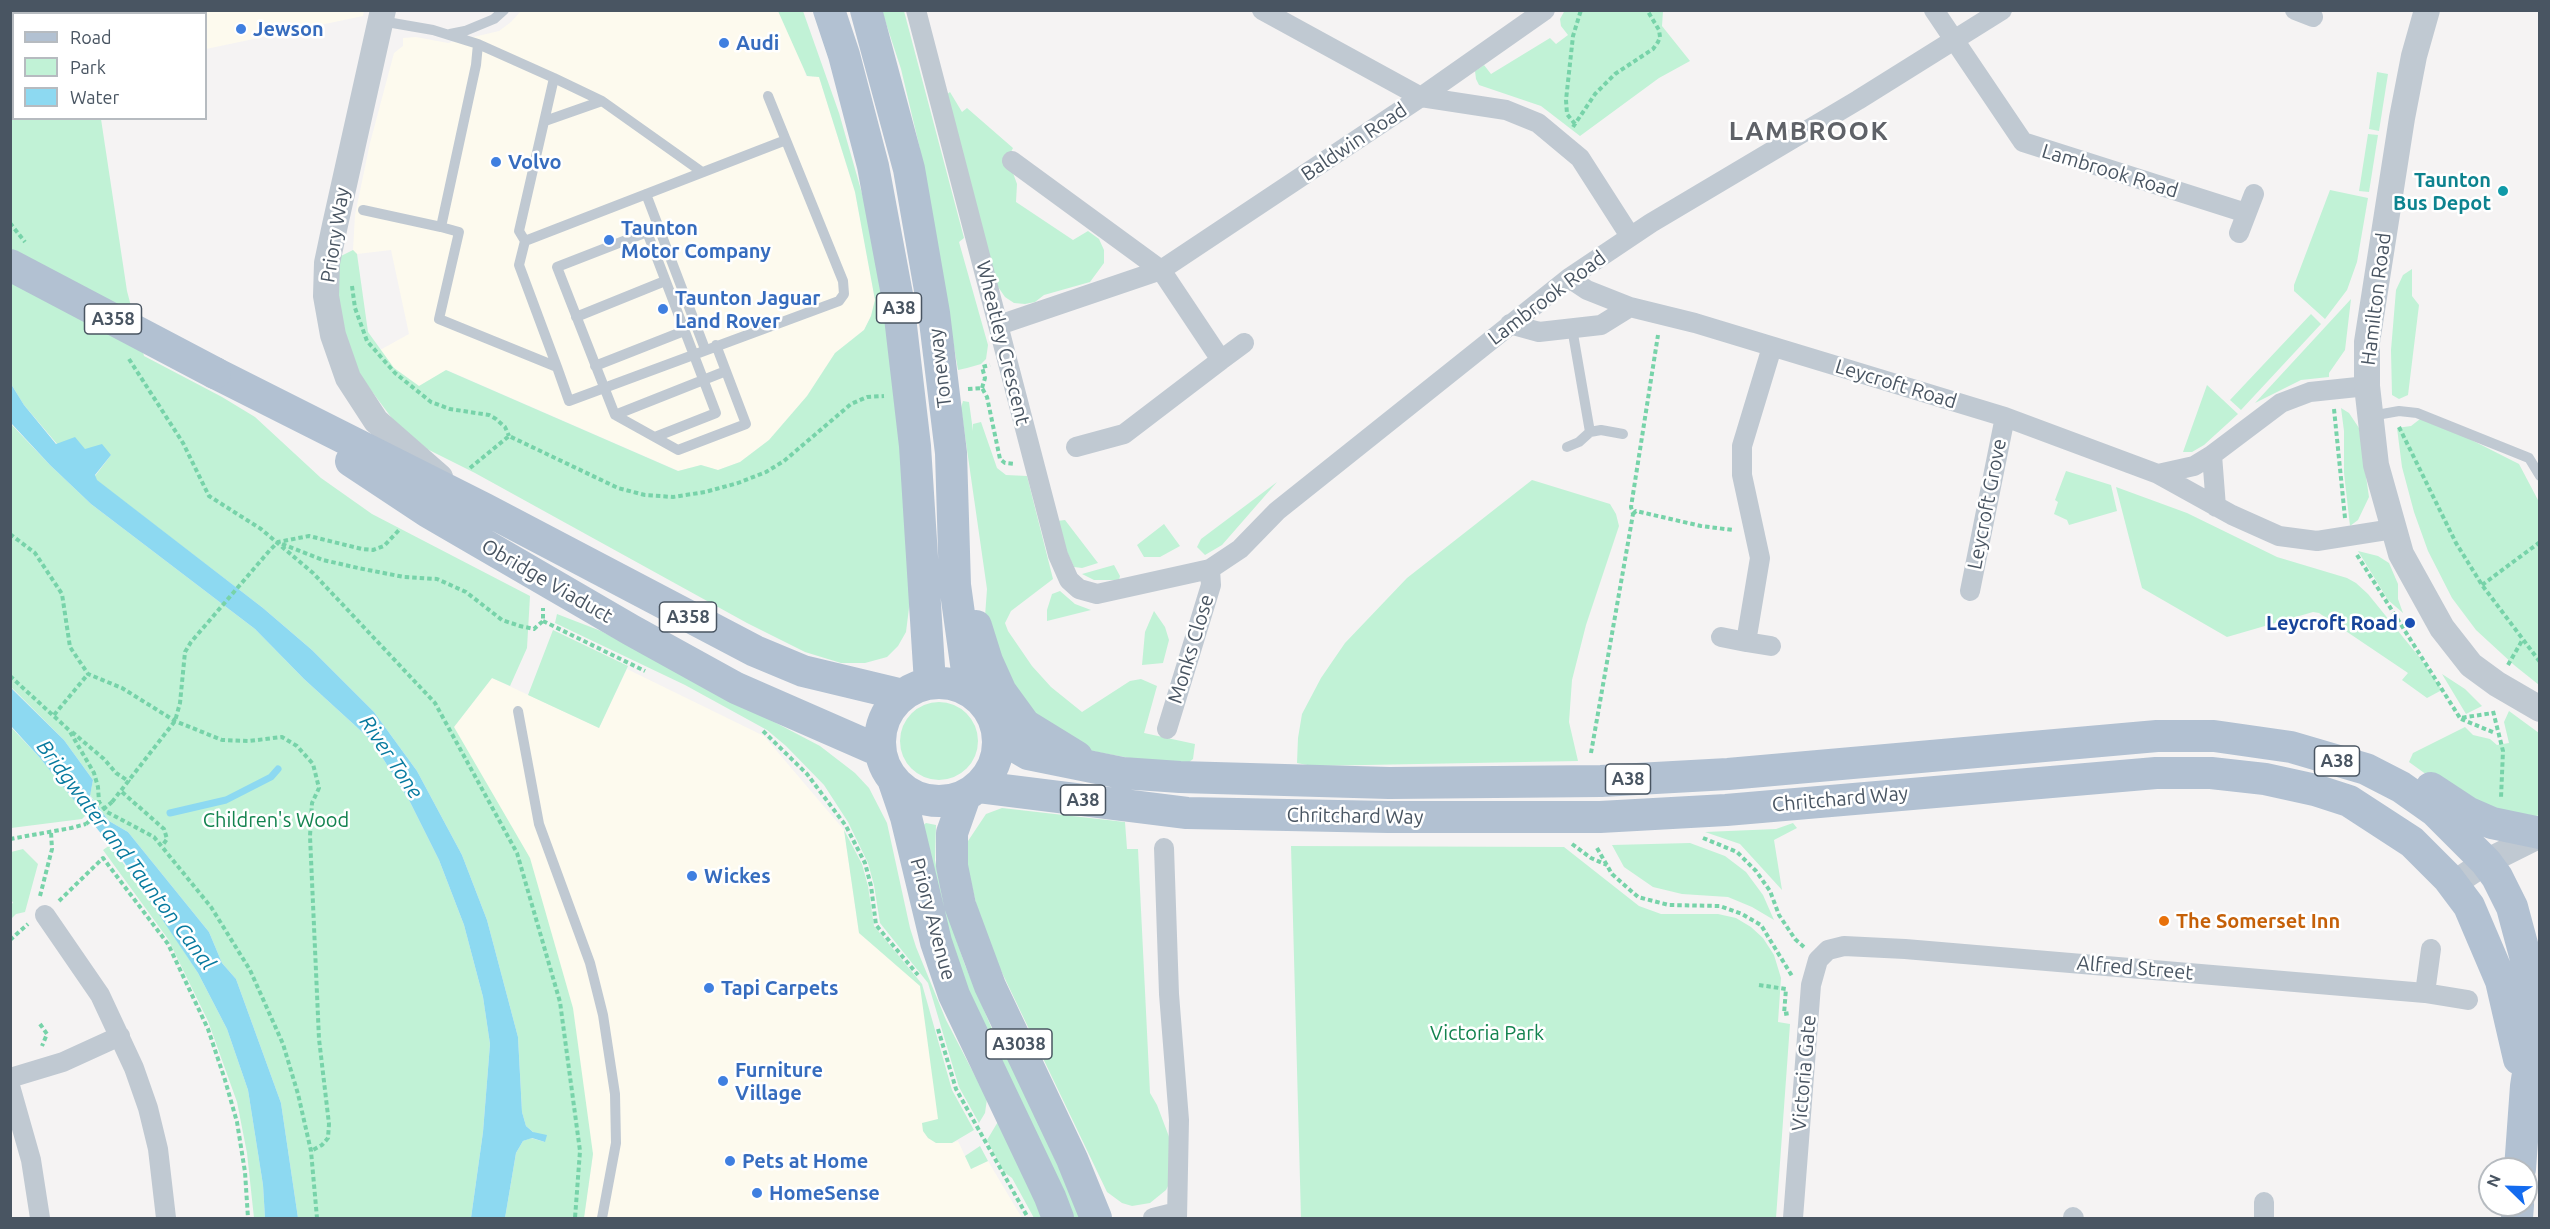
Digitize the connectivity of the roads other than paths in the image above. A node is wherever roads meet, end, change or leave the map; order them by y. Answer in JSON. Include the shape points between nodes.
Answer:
{"nodes":[{"id":1,"x":504,"y":10,"type":"edge"},
{"id":2,"x":823,"y":10,"type":"edge"},
{"id":3,"x":829,"y":10,"type":"edge"},
{"id":4,"x":866,"y":10,"type":"edge"},
{"id":5,"x":916,"y":10,"type":"edge"},
{"id":6,"x":1262,"y":10,"type":"edge"},
{"id":7,"x":1545,"y":10,"type":"edge"},
{"id":8,"x":1934,"y":10,"type":"edge"},
{"id":9,"x":2002,"y":10,"type":"edge"},
{"id":10,"x":2427,"y":10,"type":"edge"},
{"id":11,"x":382,"y":16,"type":"edge"},
{"id":12,"x":447,"y":35,"type":"junction"},
{"id":13,"x":1956,"y":40,"type":"junction"},
{"id":14,"x":478,"y":44,"type":"junction"},
{"id":15,"x":844,"y":55,"type":"junction"},
{"id":16,"x":554,"y":78,"type":"junction"},
{"id":17,"x":768,"y":96,"type":"dead end"},
{"id":18,"x":1421,"y":97,"type":"junction"},
{"id":19,"x":602,"y":101,"type":"junction"},
{"id":20,"x":545,"y":121,"type":"junction"},
{"id":21,"x":786,"y":140,"type":"junction"},
{"id":22,"x":1012,"y":161,"type":"dead end"},
{"id":23,"x":702,"y":172,"type":"junction"},
{"id":24,"x":646,"y":194,"type":"junction"},
{"id":25,"x":2254,"y":194,"type":"dead end"},
{"id":26,"x":363,"y":210,"type":"dead end"},
{"id":27,"x":2246,"y":213,"type":"junction"},
{"id":28,"x":441,"y":227,"type":"junction"},
{"id":29,"x":2239,"y":233,"type":"dead end"},
{"id":30,"x":1630,"y":236,"type":"junction"},
{"id":31,"x":525,"y":241,"type":"junction"},
{"id":32,"x":20,"y":256,"type":"edge"},
{"id":33,"x":1161,"y":270,"type":"junction"},
{"id":34,"x":1569,"y":278,"type":"junction"},
{"id":35,"x":666,"y":281,"type":"junction"},
{"id":36,"x":1630,"y":307,"type":"junction"},
{"id":37,"x":576,"y":317,"type":"junction"},
{"id":38,"x":1510,"y":324,"type":"junction"},
{"id":39,"x":999,"y":325,"type":"junction"},
{"id":40,"x":1572,"y":328,"type":"junction"},
{"id":41,"x":684,"y":331,"type":"junction"},
{"id":42,"x":1244,"y":343,"type":"dead end"},
{"id":43,"x":711,"y":347,"type":"junction"},
{"id":44,"x":1772,"y":347,"type":"junction"},
{"id":45,"x":1221,"y":360,"type":"junction"},
{"id":46,"x":595,"y":366,"type":"junction"},
{"id":47,"x":557,"y":367,"type":"junction"},
{"id":48,"x":726,"y":371,"type":"dead end"},
{"id":49,"x":223,"y":377,"type":"junction"},
{"id":50,"x":2367,"y":386,"type":"junction"},
{"id":51,"x":2381,"y":414,"type":"junction"},
{"id":52,"x":615,"y":415,"type":"junction"},
{"id":53,"x":2005,"y":417,"type":"junction"},
{"id":54,"x":1590,"y":432,"type":"junction"},
{"id":55,"x":1623,"y":434,"type":"dead end"},
{"id":56,"x":655,"y":437,"type":"junction"},
{"id":57,"x":1076,"y":447,"type":"dead end"},
{"id":58,"x":1567,"y":447,"type":"dead end"},
{"id":59,"x":951,"y":453,"type":"junction"},
{"id":60,"x":2212,"y":455,"type":"junction"},
{"id":61,"x":2158,"y":474,"type":"junction"},
{"id":62,"x":2540,"y":476,"type":"edge"},
{"id":63,"x":2216,"y":507,"type":"junction"},
{"id":64,"x":485,"y":509,"type":"junction"},
{"id":65,"x":2393,"y":529,"type":"junction"},
{"id":66,"x":1210,"y":569,"type":"junction"},
{"id":67,"x":1160,"y":580,"type":"joint"},
{"id":68,"x":1970,"y":591,"type":"dead end"},
{"id":69,"x":1720,"y":637,"type":"dead end"},
{"id":70,"x":1746,"y":642,"type":"junction"},
{"id":71,"x":1771,"y":646,"type":"dead end"},
{"id":72,"x":917,"y":689,"type":"junction"},
{"id":73,"x":976,"y":695,"type":"junction"},
{"id":74,"x":2540,"y":709,"type":"edge"},
{"id":75,"x":518,"y":711,"type":"dead end"},
{"id":76,"x":1167,"y":729,"type":"dead end"},
{"id":77,"x":2214,"y":736,"type":"junction"},
{"id":78,"x":999,"y":737,"type":"junction"},
{"id":79,"x":880,"y":751,"type":"junction"},
{"id":80,"x":1097,"y":769,"type":"junction"},
{"id":81,"x":893,"y":780,"type":"junction"},
{"id":82,"x":972,"y":792,"type":"junction"},
{"id":83,"x":2540,"y":834,"type":"edge"},
{"id":84,"x":1164,"y":848,"type":"dead end"},
{"id":85,"x":2486,"y":862,"type":"junction"},
{"id":86,"x":2453,"y":884,"type":"junction"},
{"id":87,"x":40,"y":914,"type":"road end"},
{"id":88,"x":1844,"y":946,"type":"joint"},
{"id":89,"x":2431,"y":949,"type":"dead end"},
{"id":90,"x":2535,"y":960,"type":"edge"},
{"id":91,"x":2425,"y":993,"type":"junction"},
{"id":92,"x":2468,"y":1000,"type":"dead end"},
{"id":93,"x":120,"y":1036,"type":"junction"},
{"id":94,"x":10,"y":1078,"type":"edge"},
{"id":95,"x":10,"y":1086,"type":"edge"},
{"id":96,"x":2526,"y":1086,"type":"junction"},
{"id":97,"x":2521,"y":1157,"type":"edge"},
{"id":98,"x":1177,"y":1215,"type":"edge"},
{"id":99,"x":40,"y":1218,"type":"edge"},
{"id":100,"x":166,"y":1218,"type":"edge"},
{"id":101,"x":602,"y":1218,"type":"edge"},
{"id":102,"x":1058,"y":1218,"type":"edge"},
{"id":103,"x":1096,"y":1218,"type":"edge"},
{"id":104,"x":1153,"y":1218,"type":"edge"},
{"id":105,"x":1793,"y":1218,"type":"edge"}],
"edges":[{"from":1,"to":12,"type":"lane","via":[[494,19]]},
{"from":2,"to":15,"type":"street"},
{"from":3,"to":15,"type":"main road","name":"Toneway","number":"A38"},
{"from":4,"to":59,"type":"main road","name":"Toneway","number":"A38","via":[[909,169],[934,313]]},
{"from":5,"to":39,"type":"street","name":"Wheatley Crescent"},
{"from":6,"to":18,"type":"street"},
{"from":7,"to":18,"type":"street","name":"Baldwin Road"},
{"from":8,"to":13,"type":"street"},
{"from":9,"to":13,"type":"street","name":"Lambrook Road"},
{"from":10,"to":50,"type":"street","name":"Hamilton Road","via":[[2404,108],[2374,292],[2367,342]]},
{"from":11,"to":12,"type":"lane"},
{"from":11,"to":64,"type":"street","name":"Priory Way","via":[[327,264],[326,296],[333,335],[348,378],[376,421],[425,466]]},
{"from":12,"to":14,"type":"lane"},
{"from":13,"to":27,"type":"street","name":"Lambrook Road","via":[[2023,142]]},
{"from":13,"to":30,"type":"street","name":"Lambrook Road"},
{"from":14,"to":16,"type":"lane"},
{"from":14,"to":28,"type":"lane"},
{"from":15,"to":72,"type":"main road","name":"Toneway","number":"A38","via":[[873,166],[898,300],[915,446]]},
{"from":16,"to":19,"type":"lane"},
{"from":16,"to":20,"type":"lane"},
{"from":17,"to":21,"type":"lane"},
{"from":18,"to":30,"type":"street","via":[[1506,110],[1538,123],[1580,158]]},
{"from":18,"to":33,"type":"street","name":"Baldwin Road"},
{"from":19,"to":20,"type":"lane"},
{"from":19,"to":23,"type":"lane"},
{"from":20,"to":31,"type":"lane","via":[[519,231]]},
{"from":21,"to":23,"type":"lane"},
{"from":21,"to":43,"type":"lane","via":[[843,281],[844,294],[839,301]]},
{"from":22,"to":33,"type":"street"},
{"from":23,"to":24,"type":"lane"},
{"from":24,"to":31,"type":"lane"},
{"from":24,"to":43,"type":"lane"},
{"from":25,"to":27,"type":"street"},
{"from":26,"to":28,"type":"lane"},
{"from":27,"to":29,"type":"street"},
{"from":28,"to":47,"type":"lane","via":[[459,232],[439,319]]},
{"from":30,"to":34,"type":"street","name":"Lambrook Road"},
{"from":31,"to":47,"type":"lane","via":[[519,265]]},
{"from":32,"to":49,"type":"main road","name":"Obridge Viaduct","number":"A358","bridge":true},
{"from":33,"to":39,"type":"street","name":"Baldwin Road"},
{"from":33,"to":45,"type":"street"},
{"from":34,"to":36,"type":"street","name":"Leycroft Road","via":[[1587,290]]},
{"from":34,"to":38,"type":"street","name":"Lambrook Road"},
{"from":35,"to":37,"type":"lane"},
{"from":35,"to":37,"type":"lane","via":[[647,232],[557,267]]},
{"from":35,"to":41,"type":"lane"},
{"from":36,"to":40,"type":"street","via":[[1601,325]]},
{"from":36,"to":44,"type":"street","name":"Leycroft Road"},
{"from":37,"to":46,"type":"lane"},
{"from":38,"to":40,"type":"street","via":[[1539,332]]},
{"from":38,"to":66,"type":"street","name":"Lambrook Road","via":[[1277,511],[1240,549]]},
{"from":39,"to":67,"type":"street","name":"Wheatley Crescent","via":[[1058,555],[1069,580],[1079,590],[1097,594]]},
{"from":40,"to":54,"type":"lane"},
{"from":41,"to":46,"type":"lane"},
{"from":41,"to":56,"type":"lane","via":[[716,413]]},
{"from":42,"to":45,"type":"street"},
{"from":43,"to":47,"type":"lane","via":[[569,401]]},
{"from":43,"to":56,"type":"lane","via":[[746,424],[678,450]]},
{"from":44,"to":53,"type":"street","name":"Leycroft Road"},
{"from":44,"to":70,"type":"street","via":[[1742,446],[1742,475],[1760,558]]},
{"from":45,"to":57,"type":"street","via":[[1124,434]]},
{"from":46,"to":52,"type":"lane"},
{"from":48,"to":52,"type":"lane"},
{"from":49,"to":64,"type":"main road","name":"Obridge Viaduct","number":"A358"},
{"from":49,"to":79,"type":"main road","name":"Obridge Viaduct","number":"A358","via":[[428,512],[631,630],[736,688]]},
{"from":50,"to":51,"type":"street","name":"Hamilton Road"},
{"from":50,"to":60,"type":"street","via":[[2310,392],[2281,403]]},
{"from":51,"to":62,"type":"lane","via":[[2417,413],[2529,458]]},
{"from":51,"to":65,"type":"street","name":"Hamilton Road","via":[[2376,465]]},
{"from":52,"to":56,"type":"lane"},
{"from":53,"to":61,"type":"street","name":"Leycroft Road"},
{"from":53,"to":68,"type":"street","name":"Leycroft Grove"},
{"from":54,"to":55,"type":"lane"},
{"from":54,"to":58,"type":"lane"},
{"from":59,"to":73,"type":"main road","name":"Toneway","number":"A38","via":[[955,585],[966,664]]},
{"from":59,"to":80,"type":"main road","via":[[976,626],[1001,692],[1025,725]]},
{"from":60,"to":61,"type":"street","via":[[2194,466]]},
{"from":60,"to":63,"type":"street"},
{"from":61,"to":63,"type":"street","name":"Leycroft Road"},
{"from":63,"to":65,"type":"street","name":"Leycroft Road","via":[[2279,536],[2317,541]]},
{"from":64,"to":72,"type":"main road","name":"Obridge Viaduct","number":"A358","via":[[755,651],[803,672]]},
{"from":65,"to":74,"type":"street","name":"Hamilton Road","via":[[2401,554],[2442,628],[2471,665]]},
{"from":66,"to":67,"type":"street","name":"Lambrook Road"},
{"from":66,"to":76,"type":"street","name":"Monks Close","via":[[1211,585]]},
{"from":69,"to":70,"type":"street"},
{"from":70,"to":71,"type":"street"},
{"from":72,"to":73,"type":"main road","via":[[954,685]]},
{"from":72,"to":79,"type":"main road","via":[[892,706],[880,735]]},
{"from":73,"to":78,"type":"main road","number":"A38","via":[[988,707]]},
{"from":75,"to":101,"type":"lane","via":[[539,824],[590,963],[603,1015],[615,1094],[616,1143]]},
{"from":77,"to":80,"type":"main road","name":"Chritchard Way","number":"A38","via":[[2157,736],[1728,774],[1601,781],[1389,783],[1180,777]]},
{"from":77,"to":83,"type":"main road","via":[[2261,725],[2342,742],[2400,769],[2469,813],[2492,823]]},
{"from":77,"to":85,"type":"main road","name":"Chritchard Way","number":"A38","via":[[2292,747],[2366,769],[2435,811]]},
{"from":78,"to":80,"type":"main road","name":"Chritchard Way","number":"A38","via":[[1028,754]]},
{"from":78,"to":82,"type":"main road","number":"A38","via":[[995,765]]},
{"from":79,"to":81,"type":"main road","number":"A38"},
{"from":81,"to":82,"type":"main road","number":"A38","via":[[904,791],[934,802],[950,801]]},
{"from":81,"to":102,"type":"main road","name":"Priory Avenue","number":"A3038","via":[[954,995]]},
{"from":82,"to":86,"type":"main road","name":"Chritchard Way","number":"A38","via":[[1187,813],[1600,817],[1726,810],[2116,775],[2211,773],[2265,779],[2349,801],[2412,842]]},
{"from":82,"to":103,"type":"main road","name":"Priory Avenue","number":"A3038","via":[[952,832],[952,866],[960,905],[990,986]]},
{"from":83,"to":85,"type":"street"},
{"from":84,"to":98,"type":"street","via":[[1169,994],[1179,1120]]},
{"from":85,"to":86,"type":"street"},
{"from":85,"to":90,"type":"main road","name":"Chritchard Way","number":"A38","via":[[2512,907]]},
{"from":86,"to":96,"type":"main road","name":"Chritchard Way","number":"A38","via":[[2469,906],[2501,981]]},
{"from":87,"to":93,"type":"street","via":[[100,995]]},
{"from":88,"to":91,"type":"street","name":"Alfred Street"},
{"from":88,"to":105,"type":"street","name":"Victoria Gate","via":[[1828,950],[1818,960],[1811,985]]},
{"from":89,"to":91,"type":"street"},
{"from":90,"to":96,"type":"main road","number":"A38","via":[[2532,1048]]},
{"from":91,"to":92,"type":"street","name":"Alfred Street"},
{"from":93,"to":94,"type":"street","via":[[63,1062]]},
{"from":93,"to":100,"type":"street","via":[[148,1108]]},
{"from":95,"to":99,"type":"street","via":[[31,1160]]},
{"from":96,"to":97,"type":"main road","number":"A38"},
{"from":98,"to":104,"type":"street"}]}
